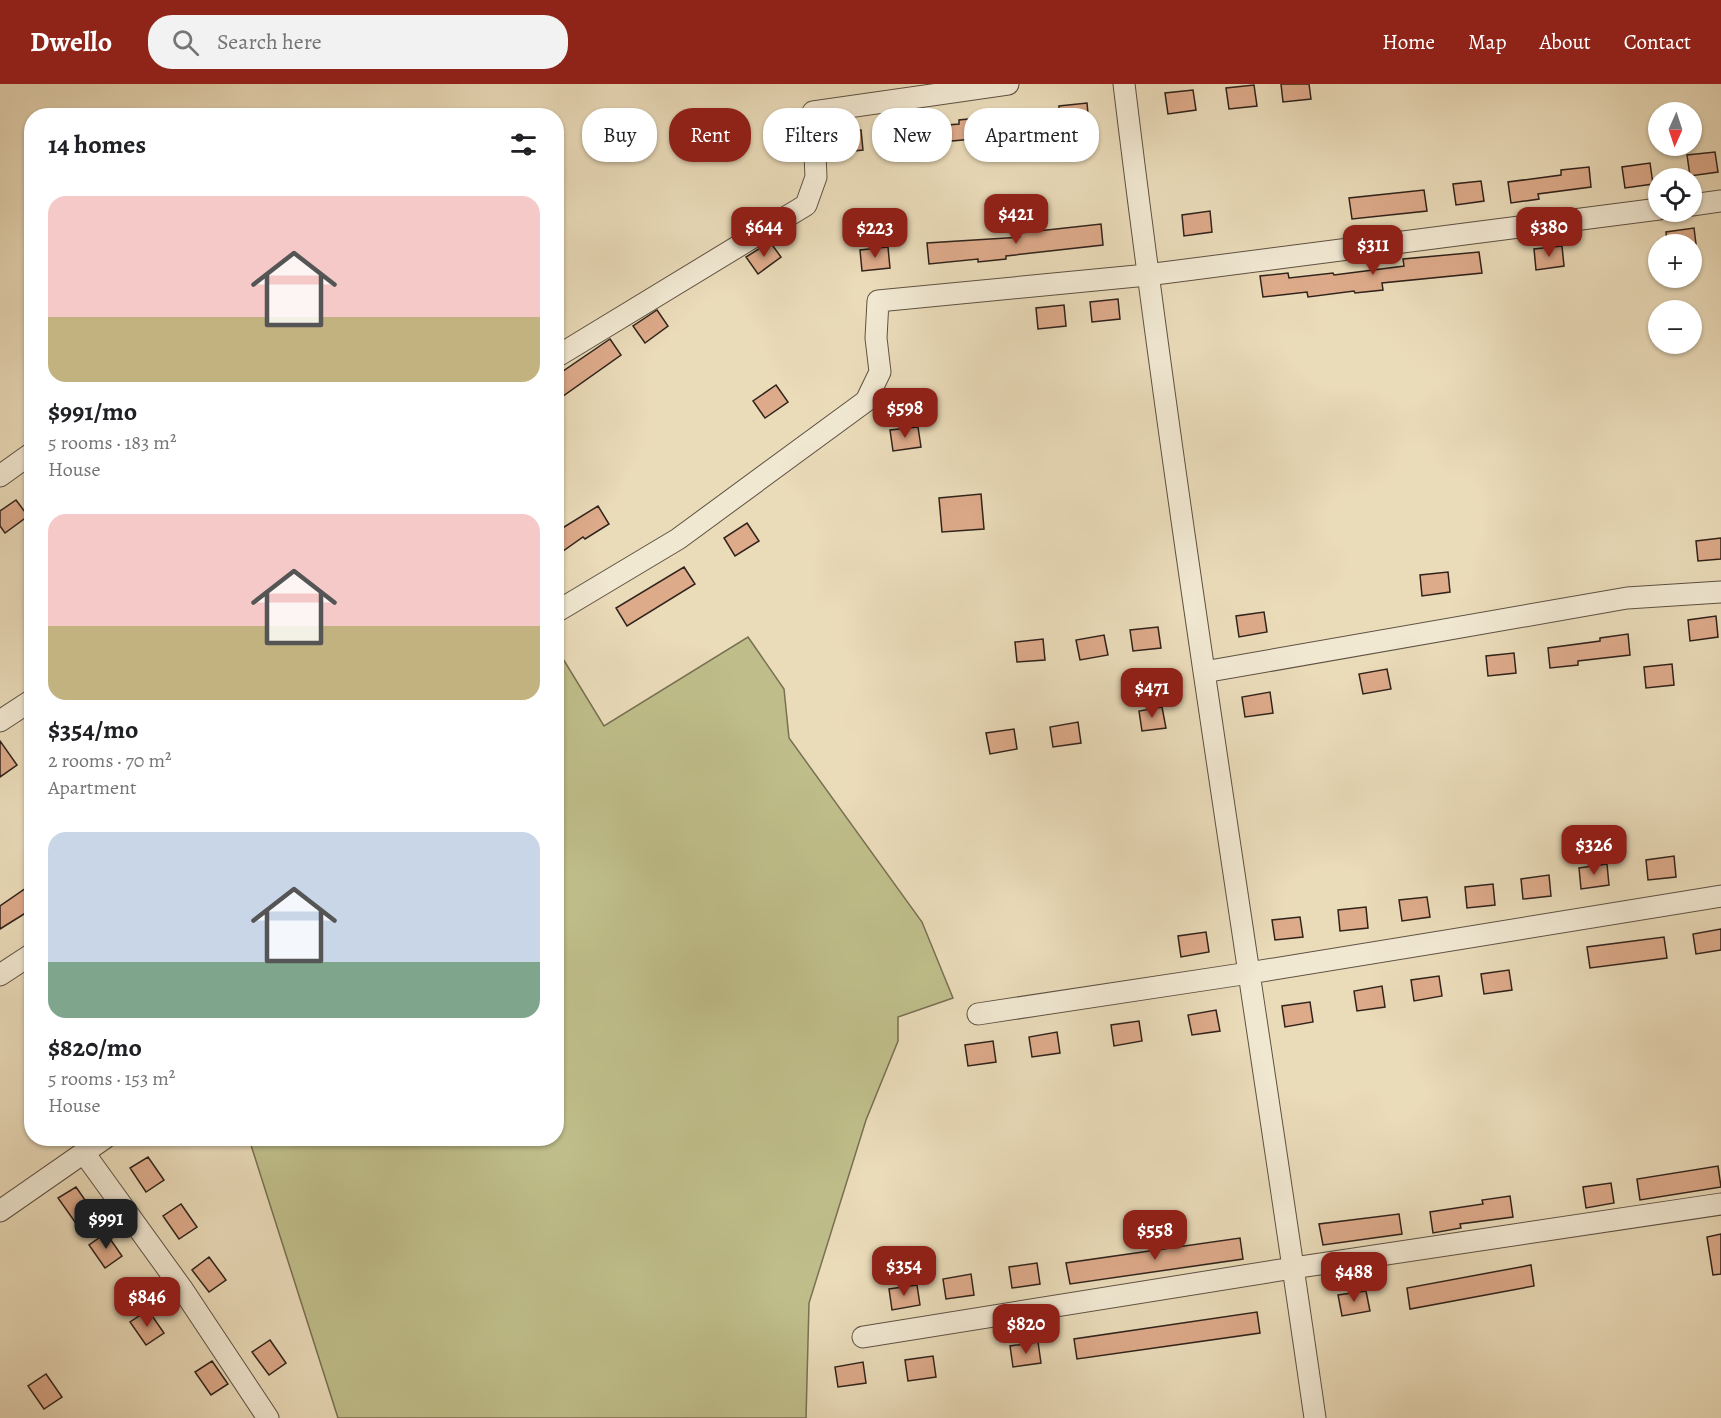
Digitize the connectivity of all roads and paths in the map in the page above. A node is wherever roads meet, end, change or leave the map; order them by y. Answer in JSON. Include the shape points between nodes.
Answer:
{"nodes":[{"id":1,"x":1008,"y":84,"type":"edge"},
{"id":2,"x":1124,"y":84,"type":"edge"},
{"id":3,"x":1721,"y":201,"type":"edge"},
{"id":4,"x":1702,"y":204,"type":"edge"},
{"id":5,"x":1648,"y":210,"type":"edge"},
{"id":6,"x":1147,"y":275,"type":"junction"},
{"id":7,"x":564,"y":352,"type":"edge"},
{"id":8,"x":24,"y":459,"type":"edge"},
{"id":9,"x":0,"y":476,"type":"edge"},
{"id":10,"x":1721,"y":592,"type":"edge"},
{"id":11,"x":564,"y":607,"type":"edge"},
{"id":12,"x":1204,"y":672,"type":"junction"},
{"id":13,"x":24,"y":705,"type":"edge"},
{"id":14,"x":0,"y":721,"type":"edge"},
{"id":15,"x":1721,"y":896,"type":"edge"},
{"id":16,"x":24,"y":959,"type":"edge"},
{"id":17,"x":1249,"y":973,"type":"junction"},
{"id":18,"x":0,"y":975,"type":"edge"},
{"id":19,"x":978,"y":1014,"type":"dead end"},
{"id":20,"x":94,"y":1146,"type":"edge"},
{"id":21,"x":84,"y":1153,"type":"junction"},
{"id":22,"x":1721,"y":1204,"type":"edge"},
{"id":23,"x":0,"y":1210,"type":"edge"},
{"id":24,"x":1293,"y":1268,"type":"junction"},
{"id":25,"x":862,"y":1337,"type":"dead end"},
{"id":26,"x":268,"y":1418,"type":"edge"},
{"id":27,"x":1315,"y":1418,"type":"edge"}],
"edges":[{"from":1,"to":7,"type":"street","via":[[813,112],[816,177],[806,205]]},
{"from":2,"to":6,"type":"street"},
{"from":3,"to":4,"type":"street"},
{"from":5,"to":6,"type":"street"},
{"from":6,"to":11,"type":"street","via":[[878,301],[876,338],[880,372],[866,401],[678,539]]},
{"from":6,"to":12,"type":"street"},
{"from":8,"to":9,"type":"street"},
{"from":10,"to":12,"type":"street","via":[[1626,598]]},
{"from":12,"to":17,"type":"street"},
{"from":13,"to":14,"type":"street"},
{"from":15,"to":17,"type":"street"},
{"from":16,"to":18,"type":"street"},
{"from":17,"to":19,"type":"street"},
{"from":17,"to":24,"type":"street"},
{"from":20,"to":21,"type":"street"},
{"from":21,"to":23,"type":"street"},
{"from":21,"to":26,"type":"street","via":[[183,1290]]},
{"from":22,"to":24,"type":"street"},
{"from":24,"to":25,"type":"street"},
{"from":24,"to":27,"type":"street"}]}
